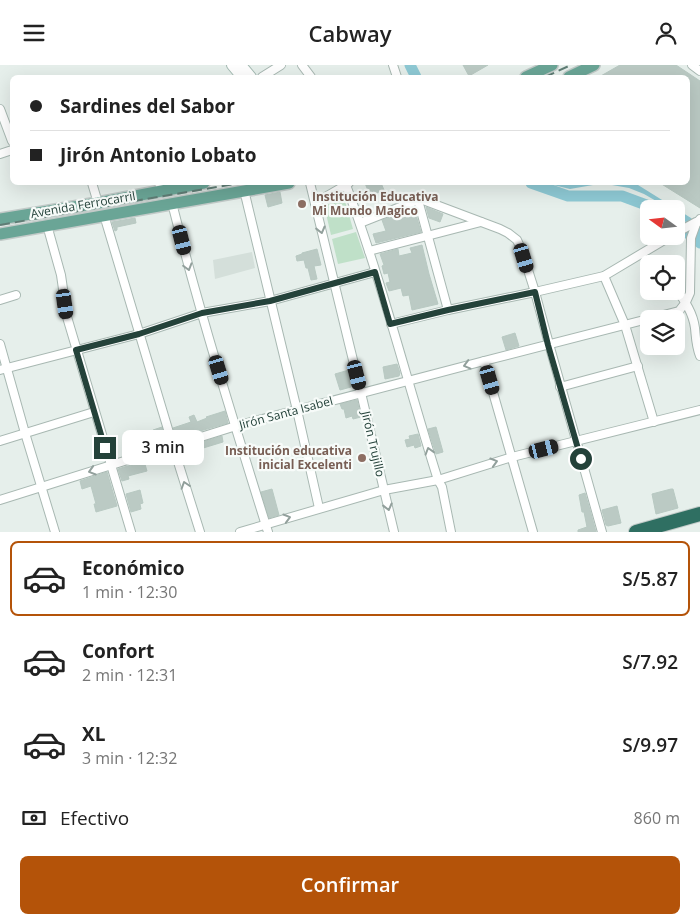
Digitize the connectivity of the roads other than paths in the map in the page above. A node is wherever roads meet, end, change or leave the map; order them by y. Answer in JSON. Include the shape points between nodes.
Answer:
{"nodes":[{"id":1,"x":232,"y":65,"type":"edge"},
{"id":2,"x":241,"y":65,"type":"edge"},
{"id":3,"x":281,"y":65,"type":"edge"},
{"id":4,"x":552,"y":65,"type":"edge"},
{"id":5,"x":594,"y":65,"type":"edge"},
{"id":6,"x":692,"y":65,"type":"edge"},
{"id":7,"x":700,"y":71,"type":"edge"},
{"id":8,"x":240,"y":75,"type":"edge"},
{"id":9,"x":249,"y":75,"type":"edge"},
{"id":10,"x":265,"y":75,"type":"edge"},
{"id":11,"x":530,"y":75,"type":"edge"},
{"id":12,"x":573,"y":75,"type":"edge"},
{"id":13,"x":0,"y":109,"type":"edge"},
{"id":14,"x":10,"y":136,"type":"edge"},
{"id":15,"x":93,"y":185,"type":"edge"},
{"id":16,"x":175,"y":185,"type":"edge"},
{"id":17,"x":276,"y":185,"type":"edge"},
{"id":18,"x":310,"y":185,"type":"edge"},
{"id":19,"x":345,"y":185,"type":"edge"},
{"id":20,"x":347,"y":185,"type":"edge"},
{"id":21,"x":161,"y":186,"type":"edge"},
{"id":22,"x":244,"y":190,"type":"junction"},
{"id":23,"x":418,"y":200,"type":"junction"},
{"id":24,"x":98,"y":203,"type":"junction"},
{"id":25,"x":172,"y":203,"type":"junction"},
{"id":26,"x":315,"y":203,"type":"junction"},
{"id":27,"x":456,"y":212,"type":"junction"},
{"id":28,"x":104,"y":215,"type":"junction"},
{"id":29,"x":0,"y":219,"type":"edge"},
{"id":30,"x":700,"y":219,"type":"edge"},
{"id":31,"x":481,"y":222,"type":"junction"},
{"id":32,"x":360,"y":223,"type":"junction"},
{"id":33,"x":47,"y":225,"type":"junction"},
{"id":34,"x":456,"y":228,"type":"junction"},
{"id":35,"x":685,"y":228,"type":"edge"},
{"id":36,"x":0,"y":234,"type":"edge"},
{"id":37,"x":428,"y":235,"type":"junction"},
{"id":38,"x":656,"y":245,"type":"edge"},
{"id":39,"x":370,"y":251,"type":"junction"},
{"id":40,"x":375,"y":272,"type":"junction"},
{"id":41,"x":604,"y":276,"type":"junction"},
{"id":42,"x":334,"y":283,"type":"junction"},
{"id":43,"x":535,"y":292,"type":"junction"},
{"id":44,"x":16,"y":295,"type":"dead end"},
{"id":45,"x":0,"y":299,"type":"edge"},
{"id":46,"x":270,"y":301,"type":"junction"},
{"id":47,"x":686,"y":302,"type":"junction"},
{"id":48,"x":448,"y":310,"type":"junction"},
{"id":49,"x":202,"y":313,"type":"junction"},
{"id":50,"x":390,"y":324,"type":"junction"},
{"id":51,"x":625,"y":325,"type":"junction"},
{"id":52,"x":139,"y":334,"type":"junction"},
{"id":53,"x":0,"y":344,"type":"edge"},
{"id":54,"x":548,"y":345,"type":"junction"},
{"id":55,"x":76,"y":350,"type":"junction"},
{"id":56,"x":700,"y":356,"type":"edge"},
{"id":57,"x":484,"y":361,"type":"junction"},
{"id":58,"x":638,"y":366,"type":"junction"},
{"id":59,"x":3,"y":368,"type":"edge"},
{"id":60,"x":408,"y":381,"type":"junction"},
{"id":61,"x":560,"y":387,"type":"junction"},
{"id":62,"x":361,"y":393,"type":"junction"},
{"id":63,"x":297,"y":410,"type":"junction"},
{"id":64,"x":700,"y":410,"type":"edge"},
{"id":65,"x":94,"y":412,"type":"junction"},
{"id":66,"x":654,"y":421,"type":"junction"},
{"id":67,"x":236,"y":426,"type":"junction"},
{"id":68,"x":25,"y":433,"type":"junction"},
{"id":69,"x":576,"y":440,"type":"junction"},
{"id":70,"x":0,"y":441,"type":"edge"},
{"id":71,"x":172,"y":446,"type":"junction"},
{"id":72,"x":512,"y":457,"type":"junction"},
{"id":73,"x":110,"y":466,"type":"junction"},
{"id":74,"x":438,"y":480,"type":"junction"},
{"id":75,"x":42,"y":487,"type":"junction"},
{"id":76,"x":384,"y":490,"type":"junction"},
{"id":77,"x":0,"y":500,"type":"edge"},
{"id":78,"x":318,"y":509,"type":"junction"},
{"id":79,"x":700,"y":514,"type":"edge"},
{"id":80,"x":267,"y":528,"type":"edge"},
{"id":81,"x":55,"y":531,"type":"edge"},
{"id":82,"x":131,"y":531,"type":"edge"},
{"id":83,"x":200,"y":531,"type":"edge"},
{"id":84,"x":240,"y":531,"type":"edge"},
{"id":85,"x":394,"y":531,"type":"edge"},
{"id":86,"x":452,"y":531,"type":"edge"},
{"id":87,"x":533,"y":531,"type":"edge"},
{"id":88,"x":602,"y":531,"type":"edge"},
{"id":89,"x":636,"y":531,"type":"edge"}],
"edges":[{"from":1,"to":8,"type":"street"},
{"from":2,"to":9,"type":"street"},
{"from":3,"to":10,"type":"street"},
{"from":4,"to":11,"type":"main road"},
{"from":5,"to":12,"type":"main road"},
{"from":6,"to":7,"type":"street"},
{"from":13,"to":14,"type":"street"},
{"from":15,"to":24,"type":"street"},
{"from":16,"to":21,"type":"main road","name":"Avenida Ferrocarril"},
{"from":17,"to":22,"type":"main road","name":"Avenida Ferrocarril"},
{"from":18,"to":26,"type":"street","name":"Jirón Trujillo"},
{"from":19,"to":26,"type":"street"},
{"from":20,"to":32,"type":"street"},
{"from":21,"to":24,"type":"main road","name":"Avenida Ferrocarril"},
{"from":22,"to":25,"type":"main road","name":"Avenida Ferrocarril"},
{"from":22,"to":46,"type":"street"},
{"from":23,"to":27,"type":"street"},
{"from":23,"to":32,"type":"street"},
{"from":23,"to":37,"type":"street"},
{"from":24,"to":29,"type":"main road","name":"Avenida Ferrocarril"},
{"from":25,"to":28,"type":"main road","name":"Avenida Ferrocarril"},
{"from":25,"to":49,"type":"street","one_way":true},
{"from":26,"to":42,"type":"street","name":"Jirón Trujillo","one_way":true},
{"from":27,"to":31,"type":"street"},
{"from":27,"to":34,"type":"street","via":[[459,219]]},
{"from":28,"to":33,"type":"main road","name":"Avenida Ferrocarril"},
{"from":28,"to":52,"type":"street"},
{"from":30,"to":35,"type":"street"},
{"from":30,"to":47,"type":"street","via":[[691,238],[690,293]]},
{"from":31,"to":34,"type":"street"},
{"from":31,"to":43,"type":"street","via":[[508,233],[516,240]]},
{"from":32,"to":39,"type":"street"},
{"from":33,"to":36,"type":"main road","name":"Avenida Ferrocarril"},
{"from":33,"to":55,"type":"street"},
{"from":34,"to":37,"type":"street"},
{"from":37,"to":39,"type":"street"},
{"from":37,"to":48,"type":"street"},
{"from":38,"to":41,"type":"street"},
{"from":39,"to":40,"type":"street"},
{"from":40,"to":42,"type":"street"},
{"from":40,"to":50,"type":"street"},
{"from":41,"to":43,"type":"street"},
{"from":41,"to":51,"type":"street"},
{"from":42,"to":46,"type":"street"},
{"from":42,"to":62,"type":"street","name":"Jirón Trujillo"},
{"from":43,"to":48,"type":"street"},
{"from":43,"to":54,"type":"street"},
{"from":44,"to":45,"type":"street"},
{"from":46,"to":49,"type":"street"},
{"from":46,"to":63,"type":"street"},
{"from":47,"to":51,"type":"street","name":"Jirón Santa Isabel","via":[[679,311]]},
{"from":47,"to":56,"type":"street","via":[[692,314]]},
{"from":48,"to":50,"type":"street"},
{"from":49,"to":52,"type":"street"},
{"from":49,"to":67,"type":"street"},
{"from":50,"to":60,"type":"street"},
{"from":51,"to":54,"type":"street","name":"Jirón Santa Isabel"},
{"from":51,"to":58,"type":"street"},
{"from":52,"to":55,"type":"street"},
{"from":52,"to":71,"type":"street"},
{"from":53,"to":59,"type":"street"},
{"from":54,"to":57,"type":"street","name":"Jirón Santa Isabel"},
{"from":54,"to":61,"type":"street"},
{"from":55,"to":59,"type":"street"},
{"from":55,"to":65,"type":"street"},
{"from":57,"to":60,"type":"street","name":"Jirón Santa Isabel","one_way":true},
{"from":57,"to":72,"type":"street"},
{"from":58,"to":61,"type":"street"},
{"from":58,"to":66,"type":"street"},
{"from":59,"to":68,"type":"street"},
{"from":60,"to":62,"type":"street","name":"Jirón Santa Isabel"},
{"from":74,"to":60,"type":"street","one_way":true},
{"from":61,"to":69,"type":"street"},
{"from":62,"to":63,"type":"street","name":"Jirón Santa Isabel"},
{"from":62,"to":76,"type":"street","name":"Jirón Trujillo"},
{"from":63,"to":67,"type":"street","name":"Jirón Santa Isabel"},
{"from":63,"to":78,"type":"street"},
{"from":64,"to":66,"type":"street"},
{"from":65,"to":68,"type":"street"},
{"from":65,"to":73,"type":"street"},
{"from":66,"to":69,"type":"street"},
{"from":67,"to":71,"type":"street","name":"Jirón Santa Isabel"},
{"from":67,"to":80,"type":"street"},
{"from":68,"to":70,"type":"street"},
{"from":68,"to":75,"type":"street"},
{"from":69,"to":72,"type":"street"},
{"from":69,"to":88,"type":"street"},
{"from":71,"to":73,"type":"street","name":"Jirón Santa Isabel"},
{"from":83,"to":71,"type":"street","one_way":true},
{"from":74,"to":72,"type":"street","one_way":true},
{"from":72,"to":87,"type":"street"},
{"from":73,"to":75,"type":"street","name":"Jirón Santa Isabel","one_way":true},
{"from":73,"to":82,"type":"street"},
{"from":74,"to":76,"type":"street"},
{"from":74,"to":86,"type":"street"},
{"from":75,"to":77,"type":"street","name":"Jirón Santa Isabel"},
{"from":75,"to":81,"type":"street"},
{"from":76,"to":78,"type":"street"},
{"from":76,"to":85,"type":"street","name":"Jirón Trujillo","one_way":true},
{"from":80,"to":78,"type":"street","one_way":true},
{"from":79,"to":89,"type":"highway"},
{"from":80,"to":84,"type":"street"}]}
